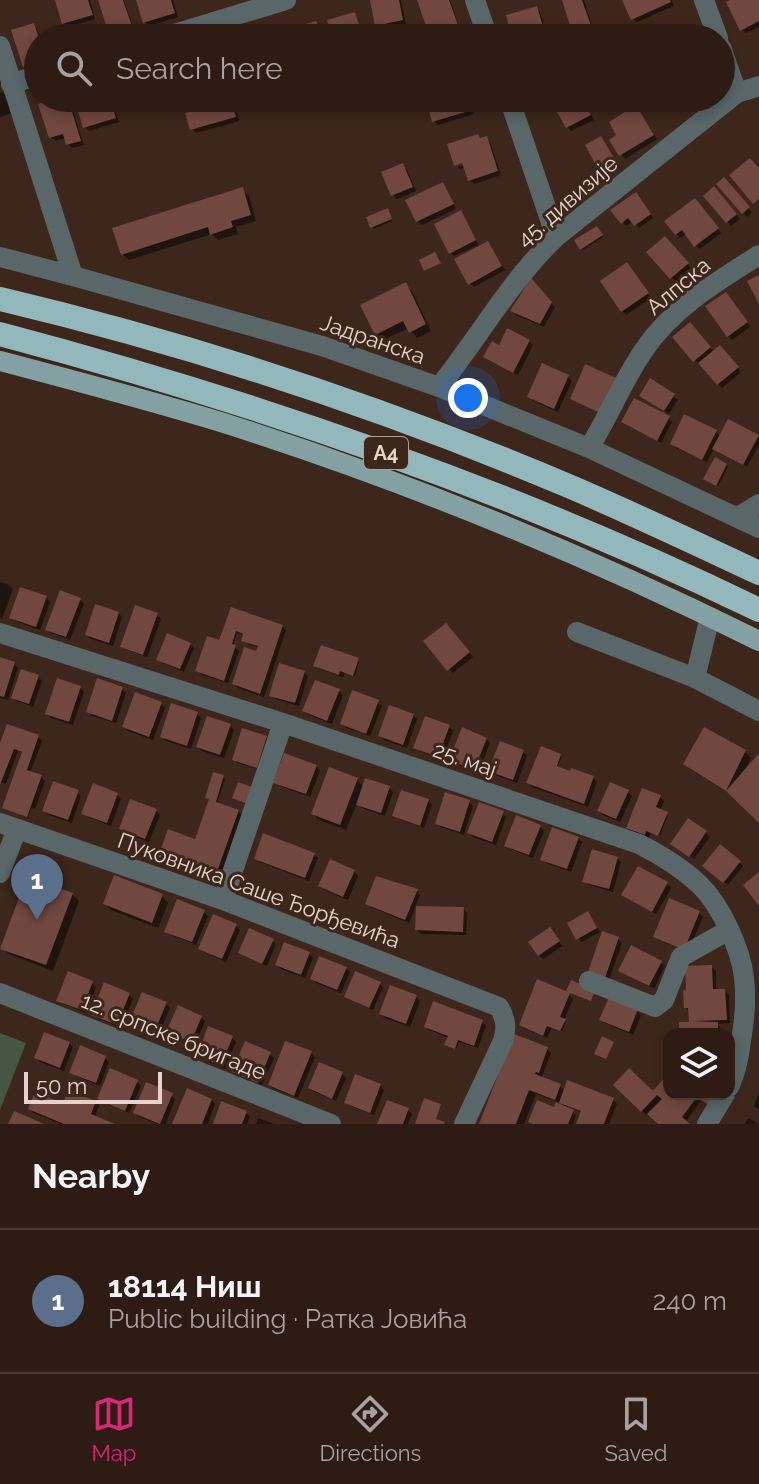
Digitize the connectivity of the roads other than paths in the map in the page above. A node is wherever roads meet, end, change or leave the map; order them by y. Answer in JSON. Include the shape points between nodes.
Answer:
{"nodes":[{"id":1,"x":286,"y":0,"type":"edge"},
{"id":2,"x":475,"y":0,"type":"edge"},
{"id":3,"x":704,"y":0,"type":"edge"},
{"id":4,"x":207,"y":24,"type":"edge"},
{"id":5,"x":483,"y":24,"type":"edge"},
{"id":6,"x":713,"y":24,"type":"edge"},
{"id":7,"x":0,"y":46,"type":"edge"},
{"id":8,"x":24,"y":80,"type":"edge"},
{"id":9,"x":11,"y":84,"type":"junction"},
{"id":10,"x":759,"y":86,"type":"edge"},
{"id":11,"x":735,"y":87,"type":"edge"},
{"id":12,"x":737,"y":93,"type":"joint"},
{"id":13,"x":514,"y":112,"type":"edge"},
{"id":14,"x":713,"y":112,"type":"edge"},
{"id":15,"x":556,"y":237,"type":"junction"},
{"id":16,"x":759,"y":255,"type":"edge"},
{"id":17,"x":0,"y":257,"type":"edge"},
{"id":18,"x":73,"y":276,"type":"junction"},
{"id":19,"x":0,"y":299,"type":"edge"},
{"id":20,"x":0,"y":334,"type":"edge"},
{"id":21,"x":0,"y":361,"type":"edge"},
{"id":22,"x":439,"y":387,"type":"junction"},
{"id":23,"x":589,"y":448,"type":"junction"},
{"id":24,"x":759,"y":504,"type":"edge"},
{"id":25,"x":738,"y":517,"type":"junction"},
{"id":26,"x":759,"y":528,"type":"edge"},
{"id":27,"x":759,"y":573,"type":"edge"},
{"id":28,"x":759,"y":610,"type":"edge"},
{"id":29,"x":710,"y":617,"type":"junction"},
{"id":30,"x":577,"y":632,"type":"dead end"},
{"id":31,"x":0,"y":633,"type":"edge"},
{"id":32,"x":759,"y":641,"type":"edge"},
{"id":33,"x":695,"y":678,"type":"junction"},
{"id":34,"x":759,"y":711,"type":"edge"},
{"id":35,"x":283,"y":723,"type":"junction"},
{"id":36,"x":8,"y":826,"type":"edge"},
{"id":37,"x":0,"y":873,"type":"edge"},
{"id":38,"x":223,"y":900,"type":"junction"},
{"id":39,"x":729,"y":930,"type":"junction"},
{"id":40,"x":752,"y":970,"type":"edge"},
{"id":41,"x":589,"y":981,"type":"dead end"},
{"id":42,"x":0,"y":993,"type":"edge"},
{"id":43,"x":735,"y":1068,"type":"edge"},
{"id":44,"x":721,"y":1100,"type":"edge"},
{"id":45,"x":331,"y":1124,"type":"edge"},
{"id":46,"x":464,"y":1124,"type":"edge"},
{"id":47,"x":707,"y":1124,"type":"edge"}],
"edges":[{"from":1,"to":4,"type":"street"},
{"from":2,"to":5,"type":"street"},
{"from":3,"to":6,"type":"street"},
{"from":7,"to":9,"type":"street"},
{"from":8,"to":9,"type":"street"},
{"from":9,"to":18,"type":"street"},
{"from":10,"to":12,"type":"street","name":"45. дивизије"},
{"from":11,"to":12,"type":"street"},
{"from":13,"to":15,"type":"street"},
{"from":14,"to":15,"type":"street","name":"45. дивизије"},
{"from":15,"to":22,"type":"street","name":"45. дивизије","via":[[518,278]]},
{"from":16,"to":23,"type":"street","name":"Алпска","via":[[678,312],[645,349]]},
{"from":17,"to":18,"type":"street","name":"Јадранска"},
{"from":18,"to":22,"type":"street","name":"Јадранска","via":[[322,346]]},
{"from":19,"to":27,"type":"highway","number":"A4","via":[[173,346],[354,404],[571,487]]},
{"from":20,"to":28,"type":"highway","number":"A4","via":[[197,389],[402,459],[534,509]]},
{"from":21,"to":29,"type":"main road","via":[[313,453],[519,532]]},
{"from":22,"to":23,"type":"street","name":"Јадранска"},
{"from":23,"to":25,"type":"street","name":"Јадранска"},
{"from":24,"to":25,"type":"street"},
{"from":25,"to":26,"type":"street","name":"Јадранска"},
{"from":29,"to":32,"type":"main road"},
{"from":29,"to":33,"type":"street"},
{"from":30,"to":33,"type":"street"},
{"from":31,"to":35,"type":"street","name":"25. мај"},
{"from":33,"to":34,"type":"street"},
{"from":35,"to":38,"type":"street"},
{"from":35,"to":39,"type":"street","name":"25. мај","via":[[639,844],[702,887]]},
{"from":36,"to":37,"type":"street"},
{"from":36,"to":38,"type":"street","name":"Пуковника Саше Ђорђевића"},
{"from":38,"to":46,"type":"street","name":"Пуковника Саше Ђорђевића","via":[[499,1007],[507,1029]]},
{"from":39,"to":40,"type":"street","name":"25. мај"},
{"from":39,"to":41,"type":"street","via":[[681,957],[664,1000],[655,1007]]},
{"from":40,"to":43,"type":"street","name":"25. мај"},
{"from":42,"to":45,"type":"street","name":"12. српске бригаде"},
{"from":44,"to":47,"type":"street"}]}
